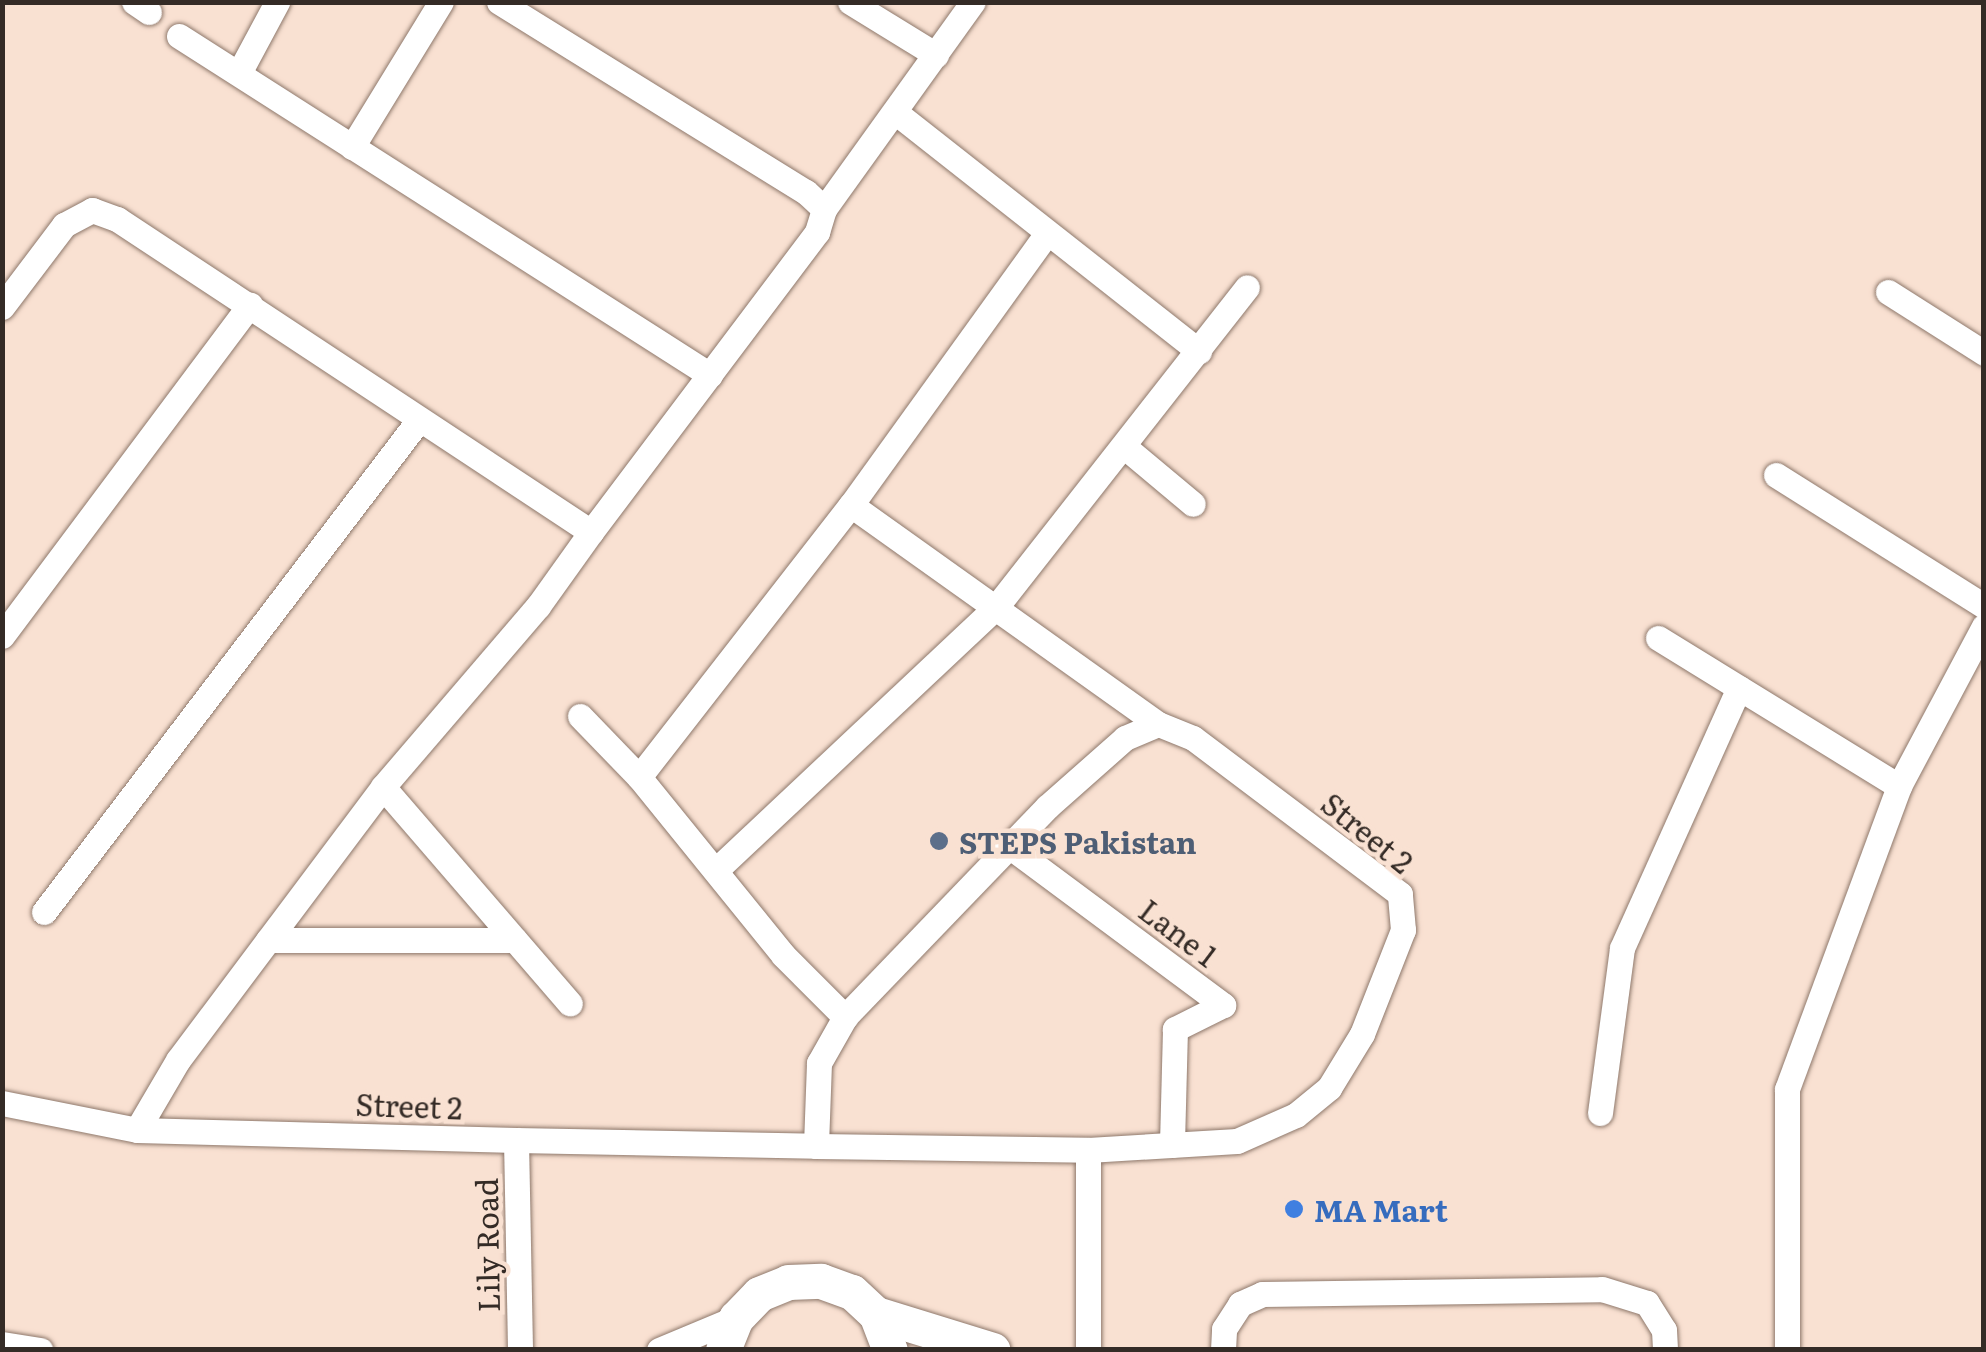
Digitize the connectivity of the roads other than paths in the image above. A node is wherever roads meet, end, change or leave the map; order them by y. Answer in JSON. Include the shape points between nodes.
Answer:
{"nodes":[{"id":1,"x":276,"y":2,"type":"edge"},
{"id":2,"x":441,"y":2,"type":"edge"},
{"id":3,"x":499,"y":2,"type":"edge"},
{"id":4,"x":850,"y":2,"type":"edge"},
{"id":5,"x":974,"y":2,"type":"edge"},
{"id":6,"x":179,"y":36,"type":"dead end"},
{"id":7,"x":936,"y":54,"type":"junction"},
{"id":8,"x":239,"y":74,"type":"junction"},
{"id":9,"x":894,"y":112,"type":"junction"},
{"id":10,"x":352,"y":147,"type":"junction"},
{"id":11,"x":824,"y":209,"type":"junction"},
{"id":12,"x":1046,"y":235,"type":"junction"},
{"id":13,"x":14,"y":272,"type":"edge"},
{"id":14,"x":1247,"y":288,"type":"dead end"},
{"id":15,"x":1888,"y":292,"type":"dead end"},
{"id":16,"x":250,"y":305,"type":"junction"},
{"id":17,"x":2,"y":306,"type":"edge"},
{"id":18,"x":1199,"y":351,"type":"junction"},
{"id":19,"x":1984,"y":353,"type":"edge"},
{"id":20,"x":710,"y":375,"type":"junction"},
{"id":21,"x":418,"y":421,"type":"junction"},
{"id":22,"x":1126,"y":448,"type":"junction"},
{"id":23,"x":1776,"y":475,"type":"dead end"},
{"id":24,"x":1193,"y":504,"type":"dead end"},
{"id":25,"x":851,"y":505,"type":"junction"},
{"id":26,"x":591,"y":532,"type":"junction"},
{"id":27,"x":997,"y":606,"type":"junction"},
{"id":28,"x":1984,"y":606,"type":"edge"},
{"id":29,"x":1982,"y":632,"type":"edge"},
{"id":30,"x":2,"y":636,"type":"edge"},
{"id":31,"x":1658,"y":638,"type":"dead end"},
{"id":32,"x":1739,"y":688,"type":"junction"},
{"id":33,"x":580,"y":716,"type":"dead end"},
{"id":34,"x":1158,"y":724,"type":"junction"},
{"id":35,"x":638,"y":777,"type":"junction"},
{"id":36,"x":1899,"y":786,"type":"junction"},
{"id":37,"x":383,"y":787,"type":"junction"},
{"id":38,"x":1010,"y":846,"type":"junction"},
{"id":39,"x":716,"y":870,"type":"junction"},
{"id":40,"x":44,"y":912,"type":"dead end"},
{"id":41,"x":268,"y":940,"type":"junction"},
{"id":42,"x":516,"y":940,"type":"junction"},
{"id":43,"x":570,"y":1004,"type":"dead end"},
{"id":44,"x":845,"y":1017,"type":"junction"},
{"id":45,"x":2,"y":1103,"type":"edge"},
{"id":46,"x":1600,"y":1113,"type":"dead end"},
{"id":47,"x":137,"y":1130,"type":"junction"},
{"id":48,"x":516,"y":1140,"type":"junction"},
{"id":49,"x":1172,"y":1145,"type":"junction"},
{"id":50,"x":816,"y":1146,"type":"junction"},
{"id":51,"x":1088,"y":1150,"type":"junction"},
{"id":52,"x":876,"y":1314,"type":"junction"},
{"id":53,"x":729,"y":1334,"type":"edge"},
{"id":54,"x":2,"y":1344,"type":"edge"},
{"id":55,"x":41,"y":1350,"type":"edge"},
{"id":56,"x":520,"y":1350,"type":"edge"},
{"id":57,"x":659,"y":1350,"type":"edge"},
{"id":58,"x":890,"y":1350,"type":"edge"},
{"id":59,"x":994,"y":1350,"type":"edge"},
{"id":60,"x":1088,"y":1350,"type":"edge"},
{"id":61,"x":1224,"y":1350,"type":"edge"},
{"id":62,"x":1665,"y":1350,"type":"edge"},
{"id":63,"x":1787,"y":1350,"type":"edge"}],
"edges":[{"from":1,"to":8,"type":"street"},
{"from":2,"to":10,"type":"street"},
{"from":3,"to":11,"type":"street"},
{"from":4,"to":7,"type":"street"},
{"from":5,"to":7,"type":"street"},
{"from":6,"to":8,"type":"street"},
{"from":7,"to":9,"type":"street"},
{"from":8,"to":10,"type":"street"},
{"from":9,"to":11,"type":"street"},
{"from":9,"to":12,"type":"street"},
{"from":10,"to":20,"type":"street"},
{"from":11,"to":20,"type":"street","via":[[817,232]]},
{"from":12,"to":18,"type":"street"},
{"from":12,"to":25,"type":"street"},
{"from":13,"to":16,"type":"street","via":[[64,224],[92,210],[117,219]]},
{"from":13,"to":17,"type":"street"},
{"from":14,"to":18,"type":"street"},
{"from":15,"to":19,"type":"street"},
{"from":16,"to":21,"type":"street"},
{"from":16,"to":30,"type":"street"},
{"from":18,"to":22,"type":"street"},
{"from":20,"to":26,"type":"street"},
{"from":21,"to":26,"type":"street"},
{"from":21,"to":40,"type":"street"},
{"from":22,"to":24,"type":"street"},
{"from":22,"to":27,"type":"street"},
{"from":23,"to":28,"type":"street"},
{"from":25,"to":27,"type":"street","name":"Street 2"},
{"from":25,"to":35,"type":"street"},
{"from":26,"to":37,"type":"street","via":[[538,606]]},
{"from":27,"to":34,"type":"street","name":"Street 2"},
{"from":27,"to":39,"type":"street"},
{"from":29,"to":36,"type":"street"},
{"from":31,"to":32,"type":"street"},
{"from":32,"to":36,"type":"street"},
{"from":32,"to":46,"type":"street","via":[[1622,948]]},
{"from":33,"to":35,"type":"street"},
{"from":34,"to":38,"type":"street","via":[[1125,738]]},
{"from":34,"to":49,"type":"street","name":"Street 2","via":[[1193,738],[1400,894],[1403,930],[1362,1034],[1329,1088],[1296,1115],[1236,1140]]},
{"from":35,"to":39,"type":"street"},
{"from":36,"to":63,"type":"street","via":[[1787,1088]]},
{"from":37,"to":41,"type":"street"},
{"from":37,"to":42,"type":"street"},
{"from":38,"to":44,"type":"street"},
{"from":38,"to":49,"type":"street","name":"Lane 1","via":[[1222,1005],[1175,1029]]},
{"from":39,"to":44,"type":"street","via":[[783,956]]},
{"from":41,"to":42,"type":"street"},
{"from":41,"to":47,"type":"street","via":[[178,1060]]},
{"from":42,"to":43,"type":"street"},
{"from":44,"to":50,"type":"street","via":[[819,1063]]},
{"from":45,"to":47,"type":"street","name":"Street 2"},
{"from":47,"to":48,"type":"street","name":"Street 2"},
{"from":48,"to":50,"type":"street","name":"Street 2"},
{"from":48,"to":56,"type":"street","name":"Lily Road"},
{"from":49,"to":51,"type":"street","name":"Street 2"},
{"from":50,"to":51,"type":"street","name":"Street 2"},
{"from":51,"to":60,"type":"street"},
{"from":52,"to":53,"type":"street","via":[[852,1292],[821,1281],[788,1282],[758,1294]]},
{"from":52,"to":58,"type":"street"},
{"from":52,"to":59,"type":"street"},
{"from":53,"to":57,"type":"street"},
{"from":54,"to":55,"type":"street"},
{"from":61,"to":62,"type":"street","via":[[1224,1330],[1240,1304],[1262,1294],[1602,1289],[1647,1303],[1664,1330]]}]}
